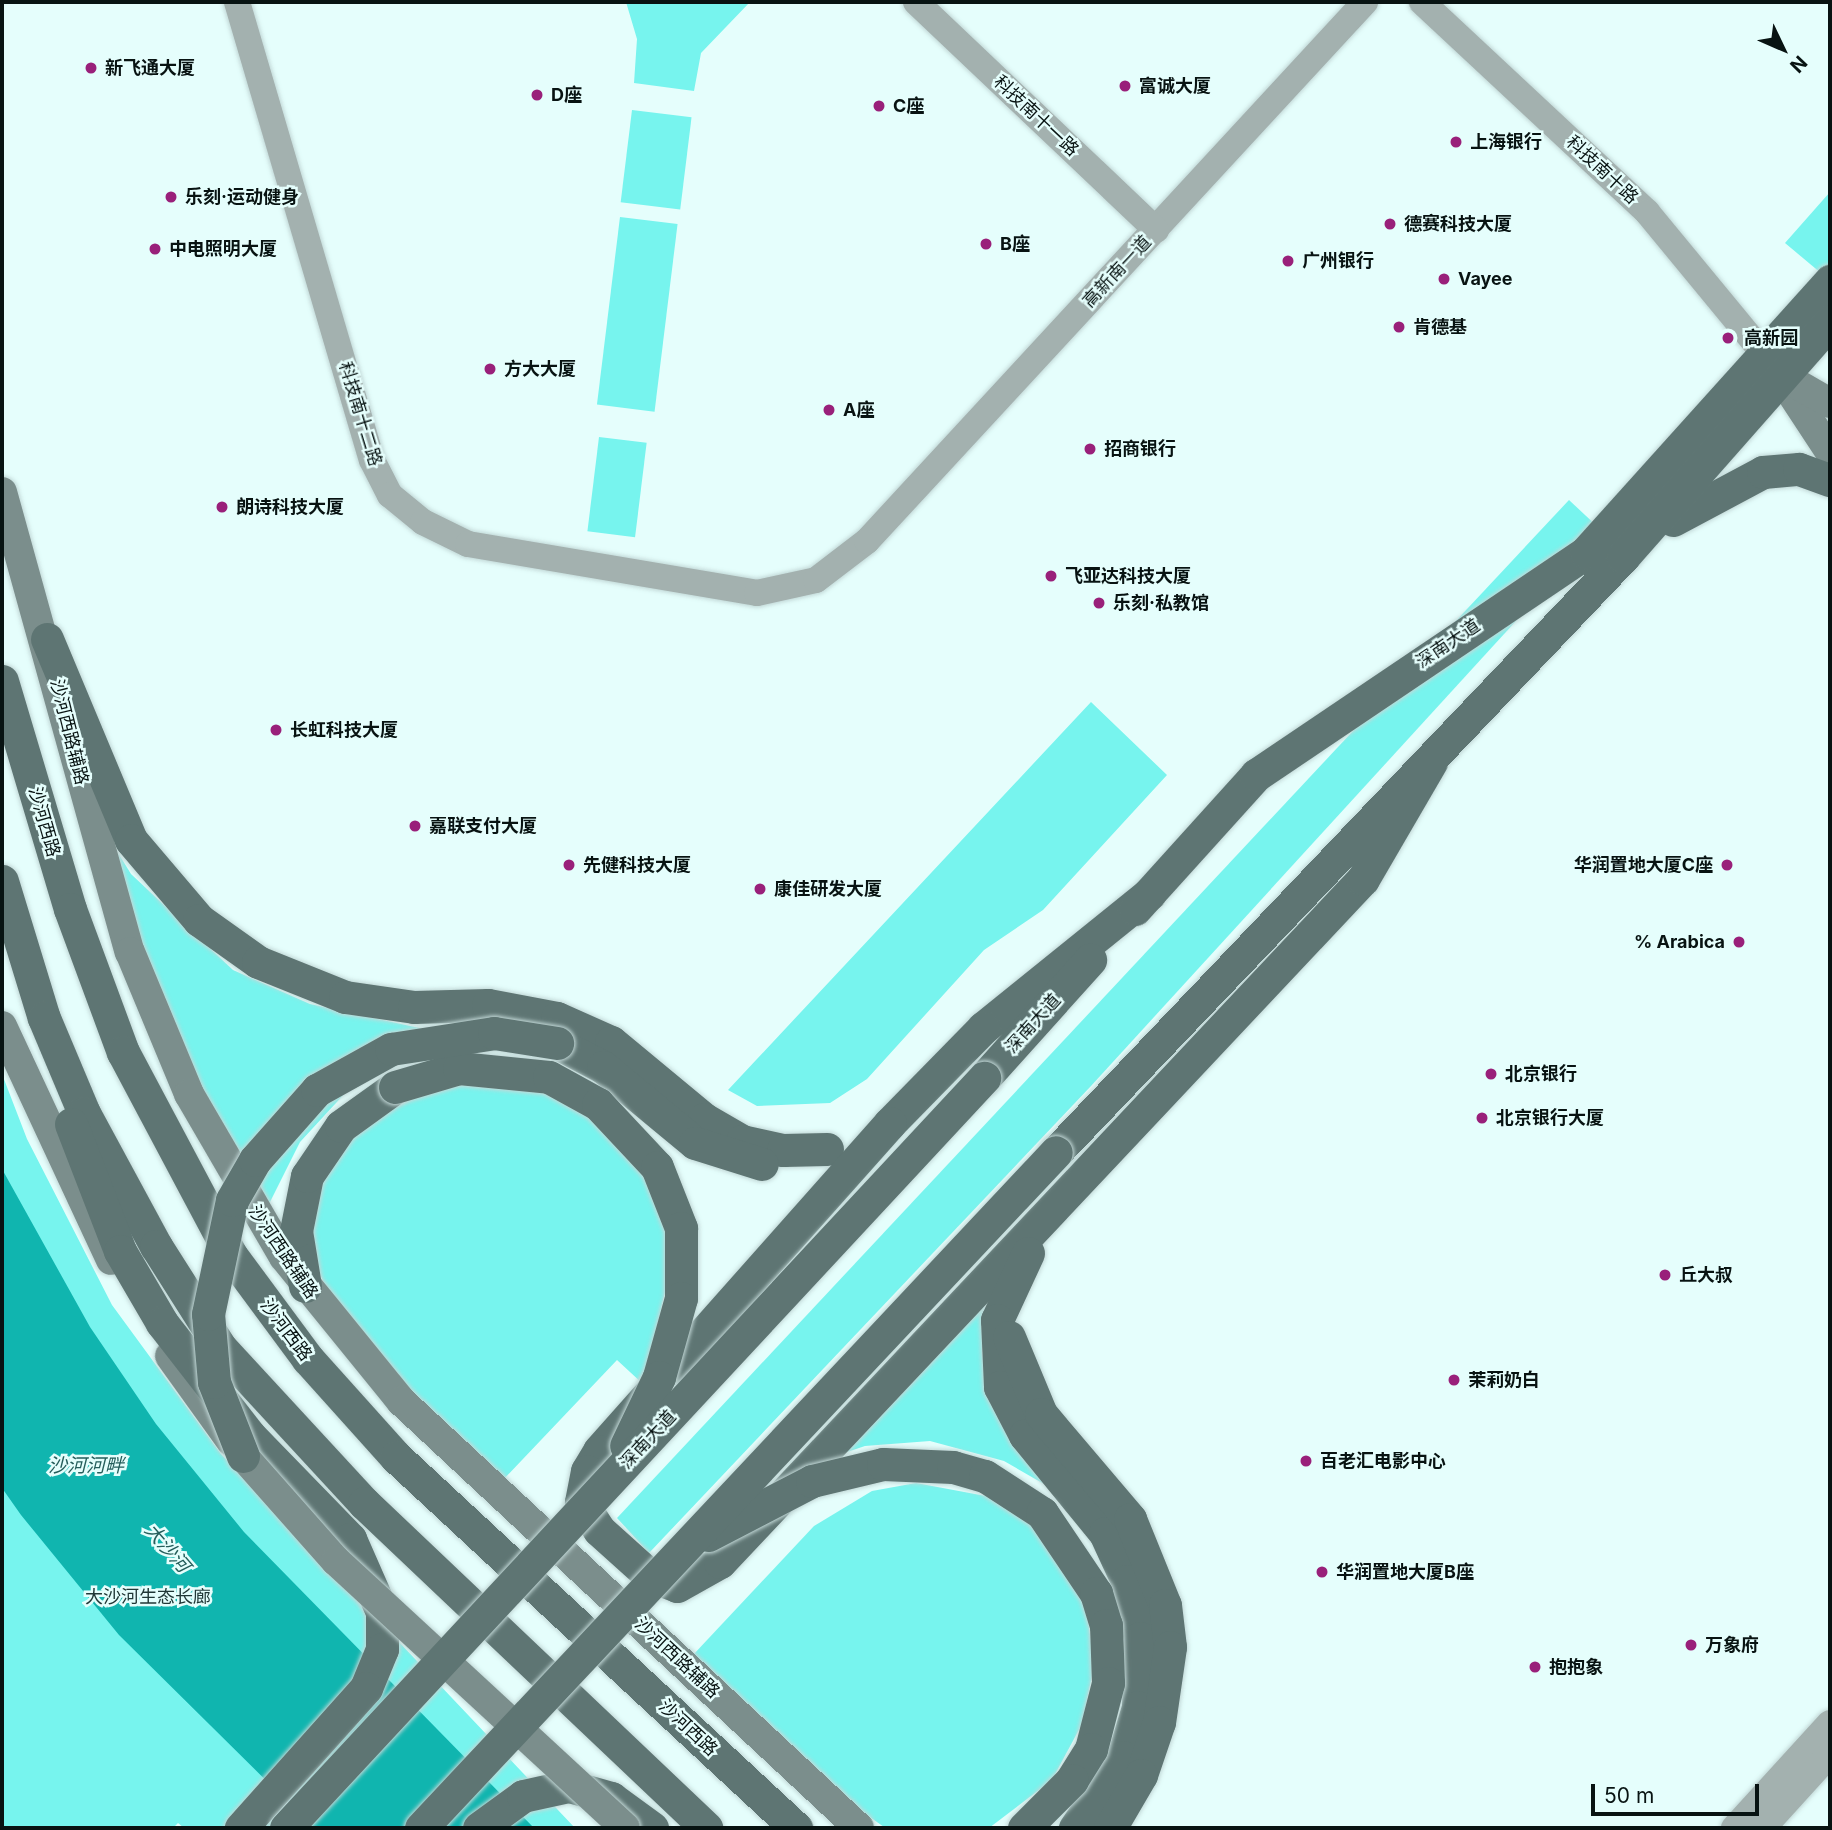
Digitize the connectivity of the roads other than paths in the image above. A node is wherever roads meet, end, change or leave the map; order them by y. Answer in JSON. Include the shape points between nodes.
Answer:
{"nodes":[{"id":1,"x":237,"y":2,"type":"edge"},
{"id":2,"x":916,"y":2,"type":"edge"},
{"id":3,"x":1365,"y":2,"type":"edge"},
{"id":4,"x":1422,"y":2,"type":"edge"},
{"id":5,"x":1156,"y":230,"type":"junction"},
{"id":6,"x":1830,"y":281,"type":"edge"},
{"id":7,"x":1830,"y":322,"type":"edge"},
{"id":8,"x":1774,"y":365,"type":"junction"},
{"id":9,"x":1830,"y":403,"type":"edge"},
{"id":10,"x":1830,"y":452,"type":"edge"},
{"id":11,"x":1830,"y":480,"type":"edge"},
{"id":12,"x":2,"y":492,"type":"edge"},
{"id":13,"x":867,"y":541,"type":"joint"},
{"id":14,"x":1623,"y":557,"type":"junction"},
{"id":15,"x":47,"y":639,"type":"junction"},
{"id":16,"x":2,"y":681,"type":"edge"},
{"id":17,"x":1431,"y":762,"type":"junction"},
{"id":18,"x":2,"y":881,"type":"edge"},
{"id":19,"x":1149,"y":894,"type":"junction"},
{"id":20,"x":1278,"y":925,"type":"junction"},
{"id":21,"x":2,"y":1026,"type":"edge"},
{"id":22,"x":62,"y":1065,"type":"junction"},
{"id":23,"x":1159,"y":1099,"type":"junction"},
{"id":24,"x":890,"y":1123,"type":"junction"},
{"id":25,"x":827,"y":1149,"type":"junction"},
{"id":26,"x":1049,"y":1215,"type":"junction"},
{"id":27,"x":304,"y":1286,"type":"junction"},
{"id":28,"x":1011,"y":1286,"type":"junction"},
{"id":29,"x":243,"y":1456,"type":"junction"},
{"id":30,"x":573,"y":1520,"type":"junction"},
{"id":31,"x":638,"y":1592,"type":"junction"},
{"id":32,"x":1830,"y":1723,"type":"edge"},
{"id":33,"x":1830,"y":1754,"type":"edge"},
{"id":34,"x":241,"y":1828,"type":"edge"},
{"id":35,"x":286,"y":1828,"type":"edge"},
{"id":36,"x":421,"y":1828,"type":"edge"},
{"id":37,"x":479,"y":1828,"type":"edge"},
{"id":38,"x":625,"y":1828,"type":"edge"},
{"id":39,"x":652,"y":1828,"type":"edge"},
{"id":40,"x":706,"y":1828,"type":"edge"},
{"id":41,"x":796,"y":1828,"type":"edge"},
{"id":42,"x":859,"y":1828,"type":"edge"},
{"id":43,"x":1024,"y":1828,"type":"edge"},
{"id":44,"x":1075,"y":1828,"type":"edge"},
{"id":45,"x":1110,"y":1828,"type":"edge"},
{"id":46,"x":1734,"y":1828,"type":"edge"},
{"id":47,"x":1763,"y":1828,"type":"edge"}],
"edges":[{"from":1,"to":13,"type":"street","name":"科技南十二路","via":[[372,460],[405,509],[468,544],[734,591],[797,587],[833,570]]},
{"from":2,"to":5,"type":"street","name":"科技南十一路"},
{"from":3,"to":5,"type":"street","name":"高新南一道"},
{"from":4,"to":8,"type":"street","name":"科技南十路","via":[[1647,212]]},
{"from":5,"to":13,"type":"street","name":"高新南一道"},
{"from":6,"to":8,"type":"main road","name":"深南大道"},
{"from":7,"to":8,"type":"main road","name":"深南大道"},
{"from":8,"to":9,"type":"main road"},
{"from":8,"to":10,"type":"main road"},
{"from":8,"to":14,"type":"main road","name":"深南大道"},
{"from":8,"to":19,"type":"main road","name":"深南大道","via":[[1586,552],[1256,775]]},
{"from":11,"to":14,"type":"main road","via":[[1799,469],[1754,475],[1709,496]]},
{"from":12,"to":15,"type":"main road","name":"沙河西路辅路"},
{"from":14,"to":17,"type":"main road","name":"深南大道"},
{"from":15,"to":25,"type":"main road","via":[[131,840],[191,912],[258,962],[345,997],[414,1007],[488,1006],[556,1018],[611,1042],[704,1119],[742,1141],[783,1150]]},
{"from":15,"to":27,"type":"main road","name":"沙河西路辅路","via":[[98,854],[155,1015],[216,1144]]},
{"from":16,"to":41,"type":"main road","name":"沙河西路","via":[[70,909],[123,1052],[231,1255],[307,1359],[396,1457]]},
{"from":17,"to":20,"type":"main road","name":"深南大道"},
{"from":17,"to":23,"type":"main road","via":[[1363,879]]},
{"from":18,"to":22,"type":"main road"},
{"from":19,"to":24,"type":"main road","via":[[1010,1003]]},
{"from":19,"to":30,"type":"main road","name":"深南大道","bridge":true},
{"from":20,"to":23,"type":"main road"},
{"from":20,"to":31,"type":"main road","name":"深南大道","bridge":true},
{"from":21,"to":29,"type":"main road","bridge":true,"via":[[79,1201],[115,1267]]},
{"from":22,"to":34,"type":"main road","bridge":true,"via":[[89,1183],[162,1323],[250,1436],[350,1539],[373,1579],[385,1633],[377,1668],[344,1717]]},
{"from":22,"to":40,"type":"main road","via":[[129,1200],[220,1347],[355,1495]]},
{"from":23,"to":26,"type":"main road"},
{"from":24,"to":25,"type":"main road"},
{"from":24,"to":26,"type":"main road","via":[[587,1471],[581,1502],[588,1517],[649,1575],[677,1586],[714,1568]]},
{"from":25,"to":29,"type":"main road","bridge":true,"via":[[764,1165],[715,1154],[603,1067],[557,1043],[494,1032],[391,1049],[317,1090],[256,1160],[232,1200],[208,1314],[214,1382]]},
{"from":26,"to":28,"type":"main road"},
{"from":27,"to":30,"type":"main road","bridge":true,"via":[[296,1231],[307,1176],[341,1126],[395,1087],[479,1067],[549,1077],[620,1122],[657,1167],[671,1196],[684,1260],[673,1336],[642,1417]]},
{"from":27,"to":42,"type":"main road","name":"沙河西路辅路","via":[[443,1442]]},
{"from":28,"to":44,"type":"main road","via":[[997,1320],[995,1366],[1010,1410],[1045,1460],[1089,1510],[1118,1558],[1140,1638],[1140,1695],[1122,1757]]},
{"from":28,"to":45,"type":"main road","via":[[1008,1333],[1027,1391],[1130,1519],[1165,1605],[1170,1647],[1159,1723],[1141,1775]]},
{"from":29,"to":38,"type":"main road","bridge":true,"via":[[336,1561]]},
{"from":30,"to":35,"type":"main road","name":"深南大道","bridge":true},
{"from":31,"to":36,"type":"main road","name":"深南大道","bridge":true},
{"from":31,"to":43,"type":"main road","bridge":true,"via":[[725,1523],[812,1481],[849,1470],[883,1464],[953,1467],[1016,1492],[1042,1513],[1082,1565],[1106,1625],[1109,1652],[1102,1717],[1091,1749],[1057,1798]]},
{"from":32,"to":46,"type":"street"},
{"from":33,"to":47,"type":"street"},
{"from":37,"to":39,"type":"main road","via":[[523,1796],[557,1787],[591,1789]]}]}
